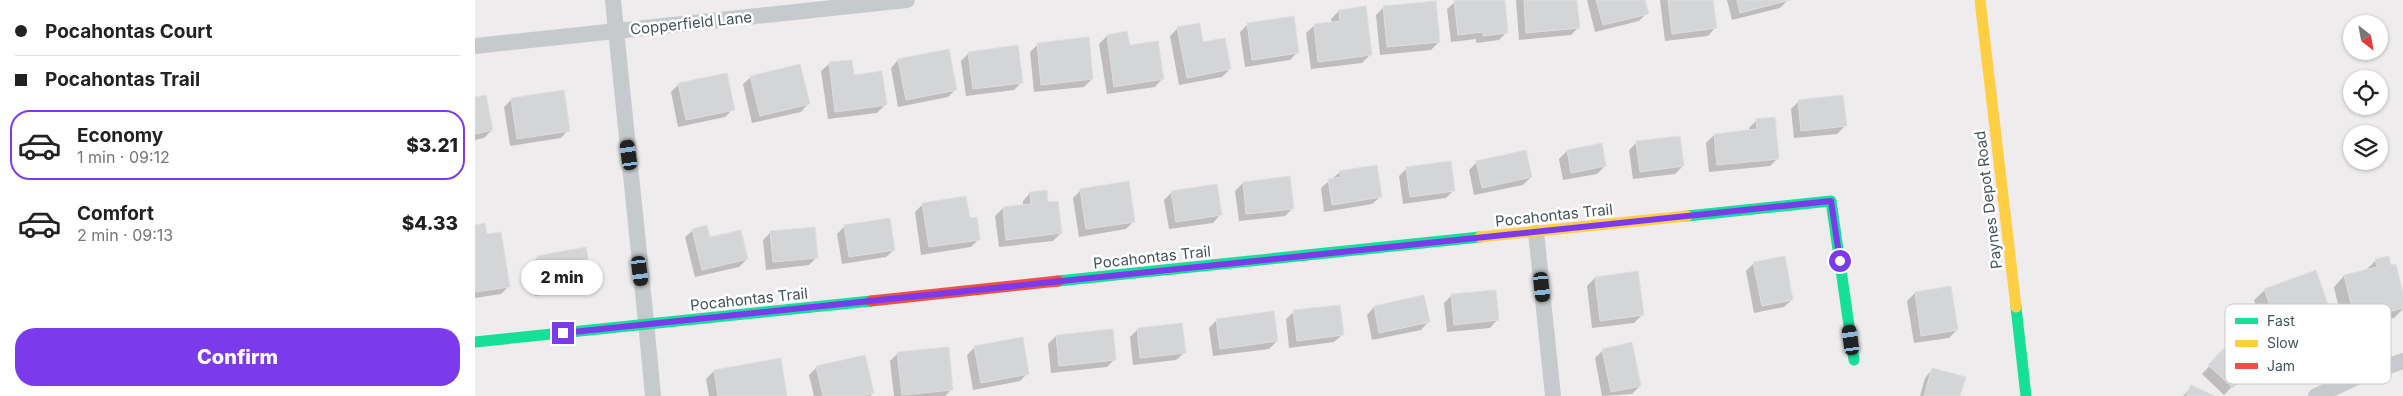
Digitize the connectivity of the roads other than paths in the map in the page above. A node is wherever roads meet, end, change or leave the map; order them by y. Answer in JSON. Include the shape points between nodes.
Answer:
{"nodes":[{"id":1,"x":613,"y":0,"type":"edge"},
{"id":2,"x":907,"y":0,"type":"edge"},
{"id":3,"x":1980,"y":0,"type":"edge"},
{"id":4,"x":615,"y":31,"type":"junction"},
{"id":5,"x":475,"y":46,"type":"edge"},
{"id":6,"x":1536,"y":232,"type":"junction"},
{"id":7,"x":647,"y":324,"type":"junction"},
{"id":8,"x":475,"y":342,"type":"edge"},
{"id":9,"x":1854,"y":360,"type":"dead end"},
{"id":10,"x":2403,"y":361,"type":"edge"},
{"id":11,"x":2391,"y":365,"type":"edge"},
{"id":12,"x":2342,"y":384,"type":"edge"},
{"id":13,"x":653,"y":396,"type":"edge"},
{"id":14,"x":1553,"y":396,"type":"edge"},
{"id":15,"x":2026,"y":396,"type":"edge"},
{"id":16,"x":2316,"y":396,"type":"edge"}],
"edges":[{"from":1,"to":4,"type":"street"},
{"from":2,"to":4,"type":"street","name":"Copperfield Lane"},
{"from":3,"to":15,"type":"street","name":"Paynes Depot Road"},
{"from":4,"to":5,"type":"street","name":"Copperfield Lane"},
{"from":4,"to":7,"type":"street"},
{"from":6,"to":7,"type":"street","name":"Pocahontas Trail"},
{"from":6,"to":9,"type":"street","name":"Pocahontas Trail","via":[[1831,201]]},
{"from":6,"to":14,"type":"street"},
{"from":7,"to":8,"type":"street","name":"Pocahontas Trail"},
{"from":7,"to":13,"type":"street"},
{"from":10,"to":11,"type":"street"},
{"from":12,"to":16,"type":"street"}]}
